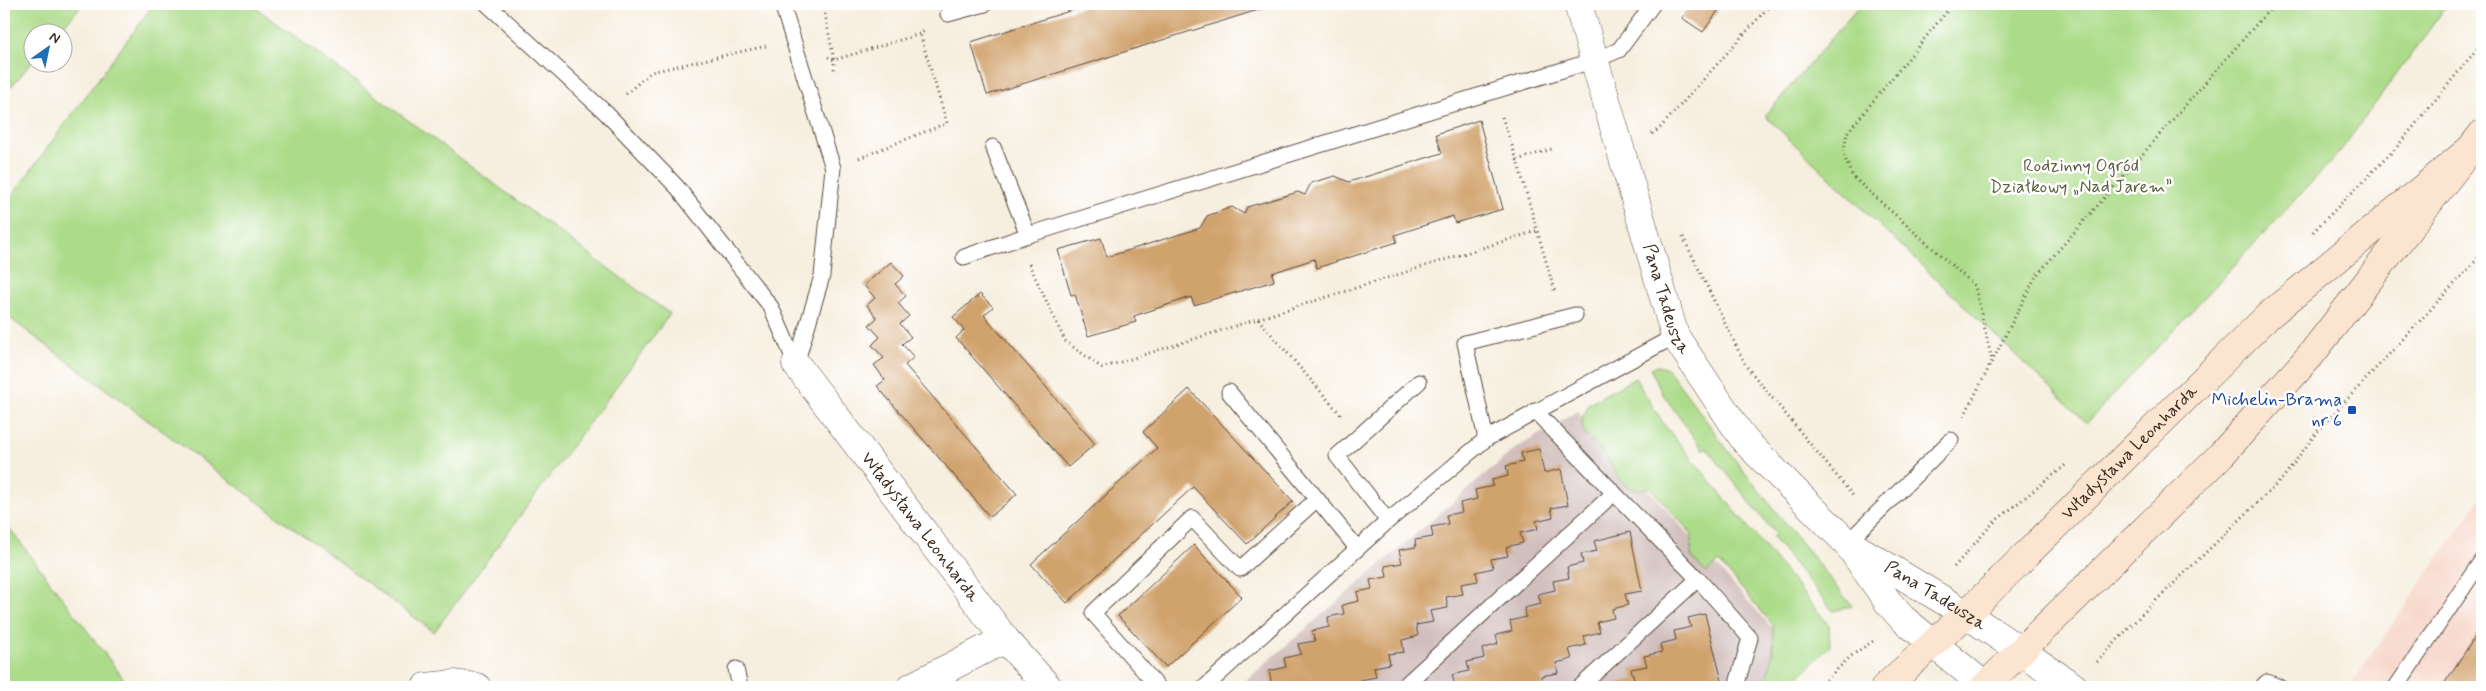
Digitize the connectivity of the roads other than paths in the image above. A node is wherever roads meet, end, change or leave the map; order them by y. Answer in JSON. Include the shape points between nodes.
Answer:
{"nodes":[{"id":1,"x":487,"y":4,"type":"edge"},
{"id":2,"x":782,"y":4,"type":"edge"},
{"id":3,"x":985,"y":4,"type":"edge"},
{"id":4,"x":1578,"y":4,"type":"edge"},
{"id":5,"x":1653,"y":4,"type":"edge"},
{"id":6,"x":948,"y":14,"type":"road end"},
{"id":7,"x":1594,"y":60,"type":"junction"},
{"id":8,"x":2476,"y":142,"type":"edge"},
{"id":9,"x":993,"y":147,"type":"dead end"},
{"id":10,"x":1028,"y":235,"type":"junction"},
{"id":11,"x":964,"y":257,"type":"dead end"},
{"id":12,"x":1569,"y":317,"type":"road end"},
{"id":13,"x":1675,"y":336,"type":"junction"},
{"id":14,"x":796,"y":364,"type":"junction"},
{"id":15,"x":1419,"y":382,"type":"dead end"},
{"id":16,"x":1230,"y":392,"type":"dead end"},
{"id":17,"x":1534,"y":412,"type":"junction"},
{"id":18,"x":1486,"y":438,"type":"junction"},
{"id":19,"x":1952,"y":440,"type":"road end"},
{"id":20,"x":1614,"y":493,"type":"junction"},
{"id":21,"x":1317,"y":499,"type":"junction"},
{"id":22,"x":1388,"y":520,"type":"junction"},
{"id":23,"x":1847,"y":543,"type":"junction"},
{"id":24,"x":1357,"y":548,"type":"junction"},
{"id":25,"x":2482,"y":560,"type":"edge"},
{"id":26,"x":1698,"y":579,"type":"junction"},
{"id":27,"x":1966,"y":614,"type":"junction"},
{"id":28,"x":1005,"y":639,"type":"junction"},
{"id":29,"x":1933,"y":644,"type":"junction"},
{"id":30,"x":2022,"y":651,"type":"junction"},
{"id":31,"x":736,"y":669,"type":"dead end"},
{"id":32,"x":426,"y":687,"type":"edge"},
{"id":33,"x":477,"y":687,"type":"edge"},
{"id":34,"x":740,"y":687,"type":"edge"},
{"id":35,"x":911,"y":687,"type":"edge"},
{"id":36,"x":1048,"y":687,"type":"edge"},
{"id":37,"x":1158,"y":687,"type":"edge"},
{"id":38,"x":1205,"y":687,"type":"edge"},
{"id":39,"x":1403,"y":687,"type":"edge"},
{"id":40,"x":1580,"y":687,"type":"edge"},
{"id":41,"x":1736,"y":687,"type":"edge"},
{"id":42,"x":1885,"y":687,"type":"edge"},
{"id":43,"x":1985,"y":687,"type":"edge"},
{"id":44,"x":2074,"y":687,"type":"edge"},
{"id":45,"x":2262,"y":687,"type":"edge"},
{"id":46,"x":2279,"y":687,"type":"edge"},
{"id":47,"x":2396,"y":687,"type":"edge"}],
"edges":[{"from":1,"to":14,"type":"lane","via":[[606,113],[677,187],[771,307]]},
{"from":2,"to":14,"type":"lane","via":[[833,168],[822,276]]},
{"from":3,"to":6,"type":"lane"},
{"from":4,"to":7,"type":"street","name":"Pana Tadeusza"},
{"from":5,"to":7,"type":"lane","via":[[1619,50]]},
{"from":7,"to":10,"type":"lane"},
{"from":7,"to":13,"type":"street","name":"Pana Tadeusza"},
{"from":8,"to":27,"type":"main road","name":"Władysława Leonharda","via":[[2268,316]]},
{"from":8,"to":30,"type":"main road","name":"Władysława Leonharda","via":[[2304,363],[2221,455]]},
{"from":9,"to":10,"type":"lane"},
{"from":10,"to":11,"type":"lane"},
{"from":12,"to":18,"type":"lane","via":[[1465,343]]},
{"from":13,"to":17,"type":"lane"},
{"from":13,"to":23,"type":"street","name":"Pana Tadeusza","via":[[1745,441]]},
{"from":14,"to":28,"type":"street","name":"Władysława Leonharda"},
{"from":15,"to":22,"type":"lane","via":[[1338,456]]},
{"from":16,"to":21,"type":"lane"},
{"from":17,"to":18,"type":"lane"},
{"from":17,"to":20,"type":"lane"},
{"from":18,"to":22,"type":"lane"},
{"from":19,"to":23,"type":"lane"},
{"from":20,"to":26,"type":"lane"},
{"from":20,"to":39,"type":"lane"},
{"from":21,"to":24,"type":"lane"},
{"from":21,"to":37,"type":"lane","via":[[1240,569],[1192,518],[1093,613]]},
{"from":22,"to":24,"type":"lane"},
{"from":23,"to":27,"type":"street","name":"Pana Tadeusza"},
{"from":23,"to":29,"type":"street","name":"Pana Tadeusza","via":[[1888,602]]},
{"from":24,"to":38,"type":"lane"},
{"from":25,"to":47,"type":"lane"},
{"from":26,"to":40,"type":"lane"},
{"from":26,"to":41,"type":"lane","via":[[1750,638]]},
{"from":27,"to":29,"type":"main road","name":"Władysława Leonharda"},
{"from":27,"to":30,"type":"street","name":"Pana Tadeusza"},
{"from":28,"to":35,"type":"street"},
{"from":28,"to":36,"type":"street","name":"Władysława Leonharda"},
{"from":29,"to":42,"type":"main road","name":"Władysława Leonharda"},
{"from":29,"to":43,"type":"street","name":"Władysława Leonharda"},
{"from":30,"to":43,"type":"main road","name":"Władysława Leonharda"},
{"from":30,"to":44,"type":"street"},
{"from":31,"to":34,"type":"lane"},
{"from":32,"to":33,"type":"street","via":[[455,684]]},
{"from":45,"to":46,"type":"lane","via":[[2267,682]]}]}
